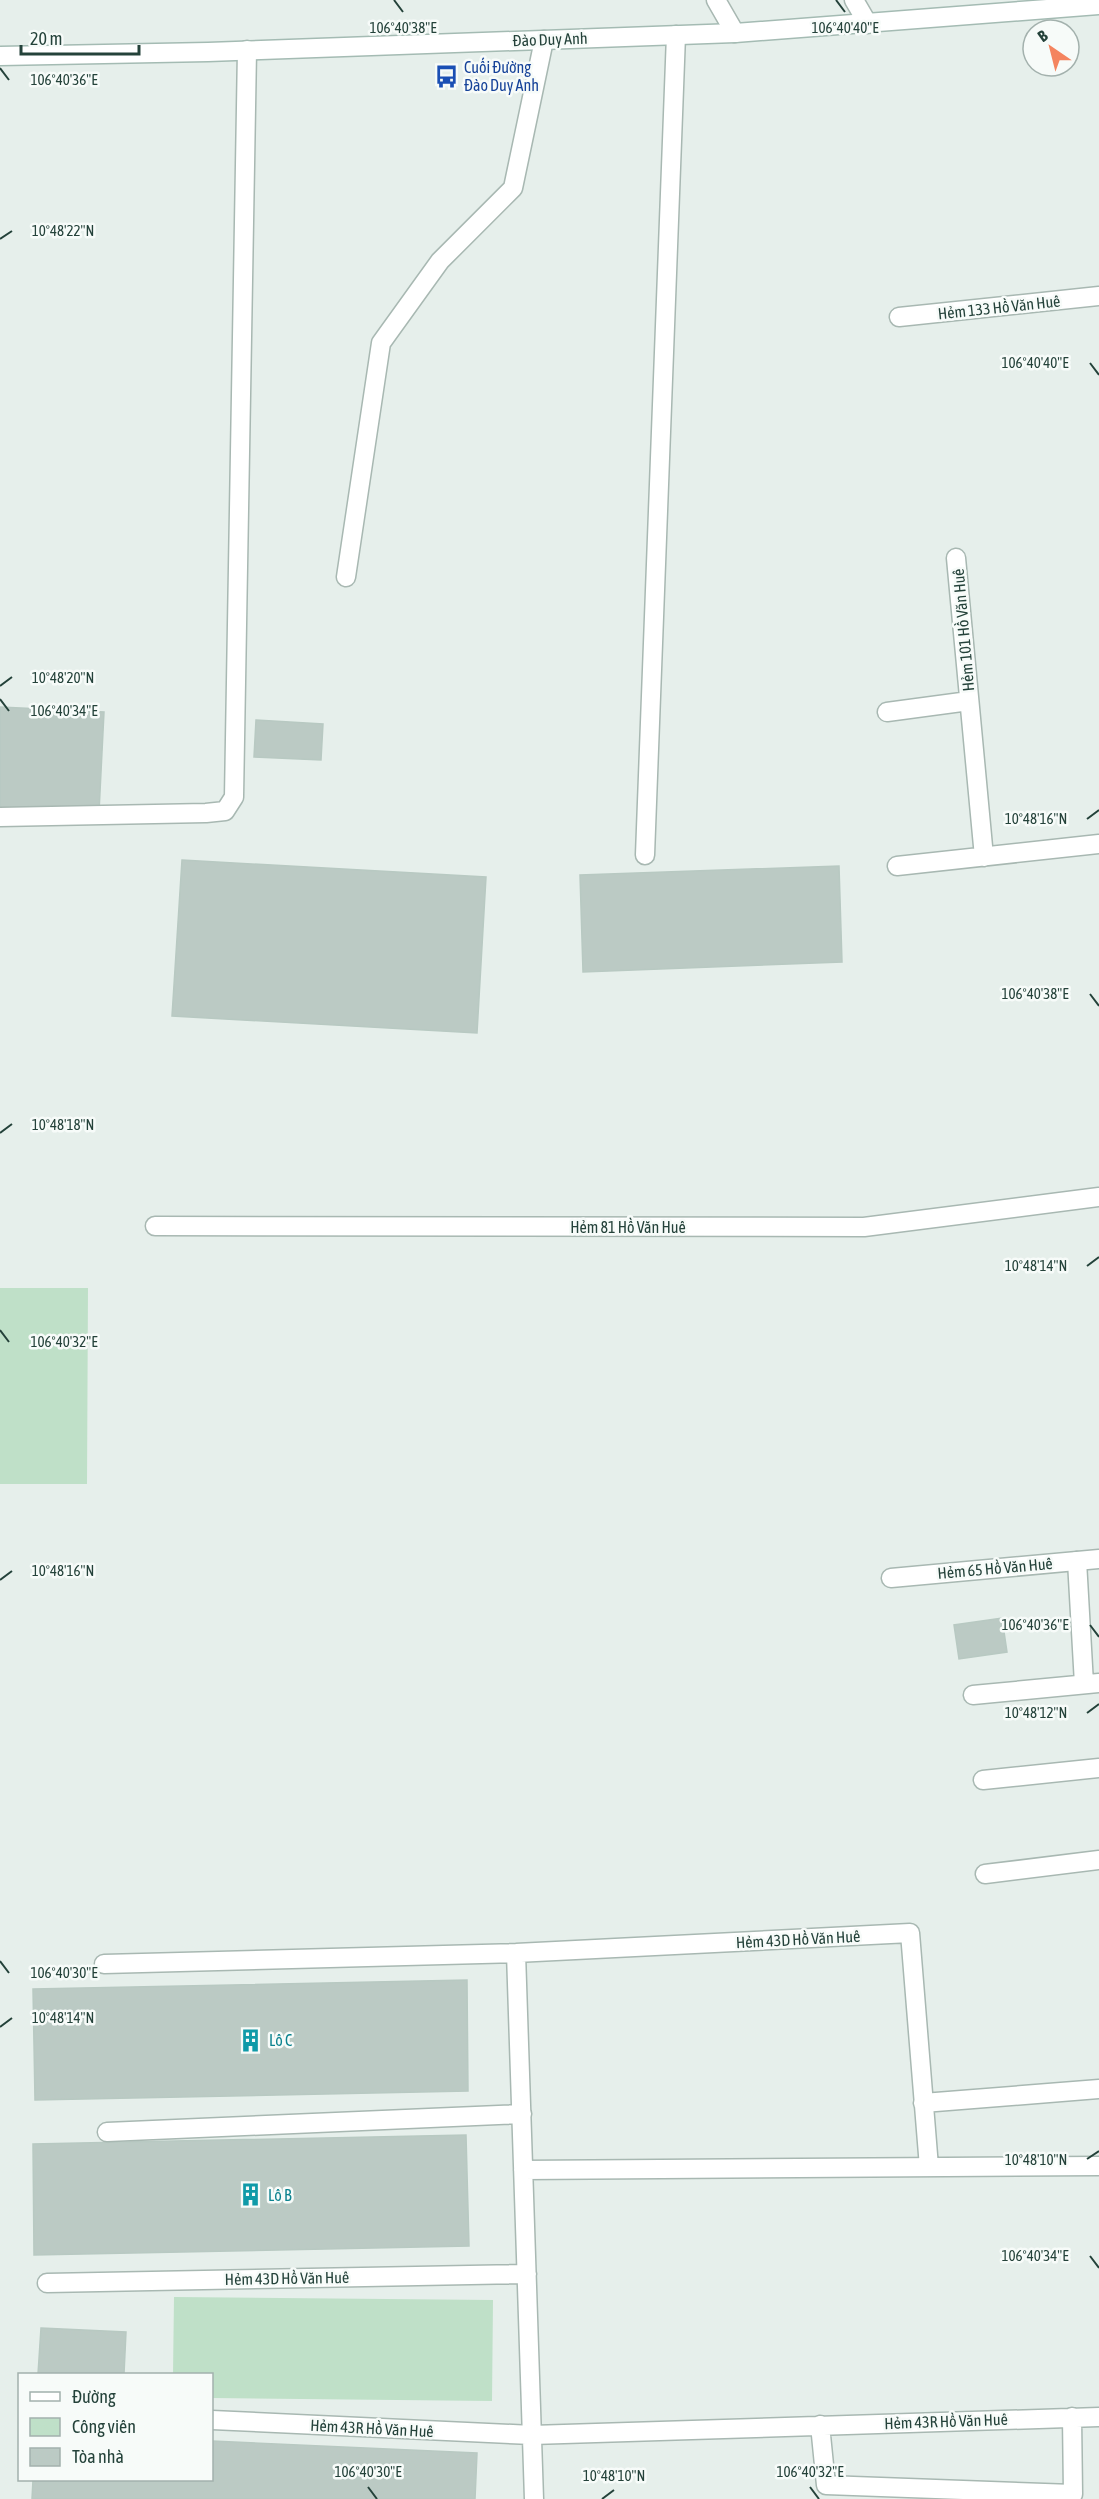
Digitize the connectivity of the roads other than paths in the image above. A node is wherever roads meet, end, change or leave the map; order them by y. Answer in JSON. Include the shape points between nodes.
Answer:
{"nodes":[{"id":1,"x":716,"y":0,"type":"edge"},
{"id":2,"x":854,"y":0,"type":"edge"},
{"id":3,"x":1099,"y":5,"type":"edge"},
{"id":4,"x":868,"y":24,"type":"junction"},
{"id":5,"x":735,"y":33,"type":"junction"},
{"id":6,"x":676,"y":34,"type":"junction"},
{"id":7,"x":544,"y":40,"type":"junction"},
{"id":8,"x":247,"y":50,"type":"junction"},
{"id":9,"x":0,"y":56,"type":"edge"},
{"id":10,"x":1099,"y":296,"type":"edge"},
{"id":11,"x":898,"y":317,"type":"dead end"},
{"id":12,"x":956,"y":558,"type":"dead end"},
{"id":13,"x":346,"y":577,"type":"dead end"},
{"id":14,"x":969,"y":701,"type":"junction"},
{"id":15,"x":887,"y":712,"type":"dead end"},
{"id":16,"x":0,"y":817,"type":"edge"},
{"id":17,"x":1099,"y":844,"type":"edge"},
{"id":18,"x":645,"y":855,"type":"dead end"},
{"id":19,"x":984,"y":857,"type":"junction"},
{"id":20,"x":897,"y":866,"type":"dead end"},
{"id":21,"x":1099,"y":1197,"type":"edge"},
{"id":22,"x":155,"y":1226,"type":"dead end"},
{"id":23,"x":1099,"y":1559,"type":"edge"},
{"id":24,"x":1077,"y":1561,"type":"junction"},
{"id":25,"x":891,"y":1578,"type":"dead end"},
{"id":26,"x":1091,"y":1684,"type":"edge"},
{"id":27,"x":973,"y":1695,"type":"dead end"},
{"id":28,"x":1099,"y":1768,"type":"edge"},
{"id":29,"x":983,"y":1780,"type":"dead end"},
{"id":30,"x":1099,"y":1860,"type":"edge"},
{"id":31,"x":985,"y":1875,"type":"dead end"},
{"id":32,"x":516,"y":1953,"type":"junction"},
{"id":33,"x":104,"y":1964,"type":"dead end"},
{"id":34,"x":1099,"y":2089,"type":"edge"},
{"id":35,"x":923,"y":2103,"type":"junction"},
{"id":36,"x":522,"y":2114,"type":"junction"},
{"id":37,"x":107,"y":2132,"type":"dead end"},
{"id":38,"x":1099,"y":2166,"type":"edge"},
{"id":39,"x":929,"y":2167,"type":"junction"},
{"id":40,"x":524,"y":2170,"type":"junction"},
{"id":41,"x":527,"y":2274,"type":"junction"},
{"id":42,"x":46,"y":2283,"type":"dead end"},
{"id":43,"x":1072,"y":2417,"type":"junction"},
{"id":44,"x":1099,"y":2417,"type":"edge"},
{"id":45,"x":213,"y":2420,"type":"edge"},
{"id":46,"x":820,"y":2425,"type":"junction"},
{"id":47,"x":532,"y":2435,"type":"junction"},
{"id":48,"x":534,"y":2499,"type":"edge"}],
"edges":[{"from":1,"to":5,"type":"street"},
{"from":2,"to":4,"type":"street"},
{"from":3,"to":4,"type":"street","name":"Đào Duy Anh"},
{"from":4,"to":5,"type":"street","name":"Đào Duy Anh"},
{"from":5,"to":6,"type":"street","name":"Đào Duy Anh"},
{"from":6,"to":7,"type":"street","name":"Đào Duy Anh"},
{"from":6,"to":18,"type":"street"},
{"from":7,"to":8,"type":"street","name":"Đào Duy Anh"},
{"from":7,"to":13,"type":"street","via":[[513,188],[440,261],[381,343]]},
{"from":8,"to":9,"type":"street","name":"Đào Duy Anh"},
{"from":8,"to":16,"type":"street","via":[[234,797],[225,811],[206,813]]},
{"from":10,"to":11,"type":"street","name":"Hẻm 133 Hồ Văn Huê"},
{"from":12,"to":14,"type":"street","name":"Hẻm 101 Hồ Văn Huê"},
{"from":14,"to":15,"type":"street","name":"Hẻm 101 Hồ Văn Huê"},
{"from":14,"to":19,"type":"street","name":"Hẻm 101 Hồ Văn Huê"},
{"from":17,"to":19,"type":"street"},
{"from":19,"to":20,"type":"street"},
{"from":21,"to":22,"type":"street","name":"Hẻm 81 Hồ Văn Huê","via":[[864,1227]]},
{"from":23,"to":24,"type":"street","name":"Hẻm 65 Hồ Văn Huê"},
{"from":24,"to":25,"type":"street","name":"Hẻm 65 Hồ Văn Huê"},
{"from":24,"to":26,"type":"street"},
{"from":26,"to":27,"type":"street"},
{"from":28,"to":29,"type":"street"},
{"from":30,"to":31,"type":"street"},
{"from":32,"to":33,"type":"street","name":"Hẻm 43D Hồ Văn Huê"},
{"from":32,"to":35,"type":"street","name":"Hẻm 43D Hồ Văn Huê","via":[[910,1933]]},
{"from":32,"to":36,"type":"street"},
{"from":34,"to":35,"type":"street"},
{"from":35,"to":39,"type":"street","name":"Hẻm 43D Hồ Văn Huê"},
{"from":36,"to":37,"type":"street"},
{"from":36,"to":40,"type":"street"},
{"from":38,"to":39,"type":"street"},
{"from":39,"to":40,"type":"street"},
{"from":40,"to":41,"type":"street"},
{"from":41,"to":42,"type":"street","name":"Hẻm 43D Hồ Văn Huê"},
{"from":41,"to":47,"type":"street"},
{"from":43,"to":44,"type":"street","name":"Hẻm 43R Hồ Văn Huê"},
{"from":43,"to":46,"type":"street","name":"Hẻm 43R Hồ Văn Huê"},
{"from":43,"to":46,"type":"street","via":[[1073,2494],[826,2484]]},
{"from":45,"to":47,"type":"street","name":"Hẻm 43R Hồ Văn Huê"},
{"from":46,"to":47,"type":"street","name":"Hẻm 43R Hồ Văn Huê"},
{"from":47,"to":48,"type":"street"}]}
